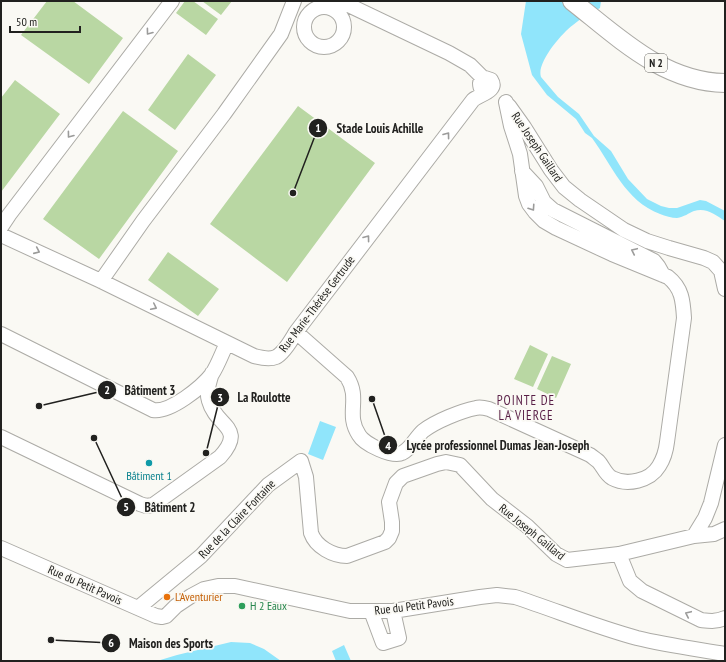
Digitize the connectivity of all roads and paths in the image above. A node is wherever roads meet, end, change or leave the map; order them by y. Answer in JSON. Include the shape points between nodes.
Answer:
{"nodes":[{"id":1,"x":172,"y":1,"type":"edge"},
{"id":2,"x":294,"y":1,"type":"edge"},
{"id":3,"x":572,"y":1,"type":"edge"},
{"id":4,"x":324,"y":4,"type":"edge"},
{"id":5,"x":340,"y":7,"type":"edge"},
{"id":6,"x":725,"y":83,"type":"edge"},
{"id":7,"x":488,"y":86,"type":"junction"},
{"id":8,"x":506,"y":102,"type":"junction"},
{"id":9,"x":1,"y":227,"type":"edge"},
{"id":10,"x":1,"y":235,"type":"edge"},
{"id":11,"x":101,"y":281,"type":"junction"},
{"id":12,"x":725,"y":289,"type":"edge"},
{"id":13,"x":296,"y":332,"type":"junction"},
{"id":14,"x":1,"y":334,"type":"edge"},
{"id":15,"x":227,"y":343,"type":"junction"},
{"id":16,"x":212,"y":373,"type":"junction"},
{"id":17,"x":1,"y":437,"type":"edge"},
{"id":18,"x":725,"y":446,"type":"edge"},
{"id":19,"x":725,"y":529,"type":"edge"},
{"id":20,"x":694,"y":536,"type":"junction"},
{"id":21,"x":1,"y":548,"type":"edge"},
{"id":22,"x":619,"y":554,"type":"junction"},
{"id":23,"x":347,"y":556,"type":"joint"},
{"id":24,"x":138,"y":608,"type":"junction"},
{"id":25,"x":371,"y":611,"type":"junction"},
{"id":26,"x":393,"y":611,"type":"junction"},
{"id":27,"x":725,"y":618,"type":"edge"},
{"id":28,"x":725,"y":654,"type":"edge"}],
"edges":[{"from":1,"to":9,"type":"street","one_way":true},
{"from":2,"to":11,"type":"street","via":[[281,34]]},
{"from":3,"to":6,"type":"main road","number":"N 2","via":[[630,47],[667,70],[698,80]]},
{"from":4,"to":5,"type":"street","via":[[334,9]]},
{"from":4,"to":5,"type":"street","via":[[311,11],[304,22],[305,35],[309,41],[320,47],[333,46],[342,37],[345,24]]},
{"from":5,"to":7,"type":"street","via":[[353,7],[453,55],[470,65]]},
{"from":7,"to":8,"type":"street","name":"Rue Joseph Gaillard"},
{"from":13,"to":7,"type":"street","name":"Rue Marie-Thérèse Gertrude","one_way":true,"via":[[473,100]]},
{"from":8,"to":12,"type":"street","name":"Rue Joseph Gaillard","via":[[564,187],[624,230],[648,241],[713,262],[721,271]]},
{"from":8,"to":13,"type":"street","via":[[522,171],[536,186],[544,202],[554,210],[654,261],[662,274],[680,290],[684,318],[665,456],[658,468],[642,480],[627,482],[612,478],[590,455],[488,409],[478,408],[438,422],[423,432],[404,452],[397,455],[387,452],[360,438],[352,418],[354,395],[351,384]]},
{"from":10,"to":11,"type":"street","name":"Rue Marie-Thérèse Gertrude","one_way":true},
{"from":11,"to":15,"type":"street","name":"Rue Marie-Thérèse Gertrude","one_way":true},
{"from":13,"to":15,"type":"street","name":"Rue Marie-Thérèse Gertrude","via":[[276,357],[264,359]]},
{"from":14,"to":16,"type":"street","via":[[159,411],[195,391]]},
{"from":15,"to":16,"type":"street"},
{"from":16,"to":17,"type":"street","via":[[208,389],[209,402],[230,431],[232,440],[220,458],[153,505],[140,504]]},
{"from":18,"to":20,"type":"street","via":[[712,503]]},
{"from":19,"to":20,"type":"street","name":"Rue Joseph Gaillard","via":[[714,534]]},
{"from":20,"to":22,"type":"street","name":"Rue Joseph Gaillard"},
{"from":21,"to":24,"type":"street","name":"Rue du Petit Pavois"},
{"from":22,"to":23,"type":"street","name":"Rue Joseph Gaillard","via":[[572,561],[562,558],[528,526],[492,499],[460,465],[446,462],[400,478],[389,502],[393,526],[389,538]]},
{"from":27,"to":22,"type":"street","one_way":true,"via":[[719,621],[701,620],[642,591],[630,581]]},
{"from":23,"to":24,"type":"street","name":"Rue de la Claire Fontaine","via":[[327,550],[313,539],[306,477],[301,462],[268,485],[202,556]]},
{"from":24,"to":25,"type":"street","name":"Rue du Petit Pavois","via":[[162,617],[204,589],[236,586],[331,608]]},
{"from":25,"to":26,"type":"street","name":"Rue du Petit Pavois"},
{"from":25,"to":26,"type":"street","via":[[383,643],[399,638]]},
{"from":26,"to":28,"type":"street","name":"Rue du Petit Pavois","via":[[507,595],[637,638]]}]}
